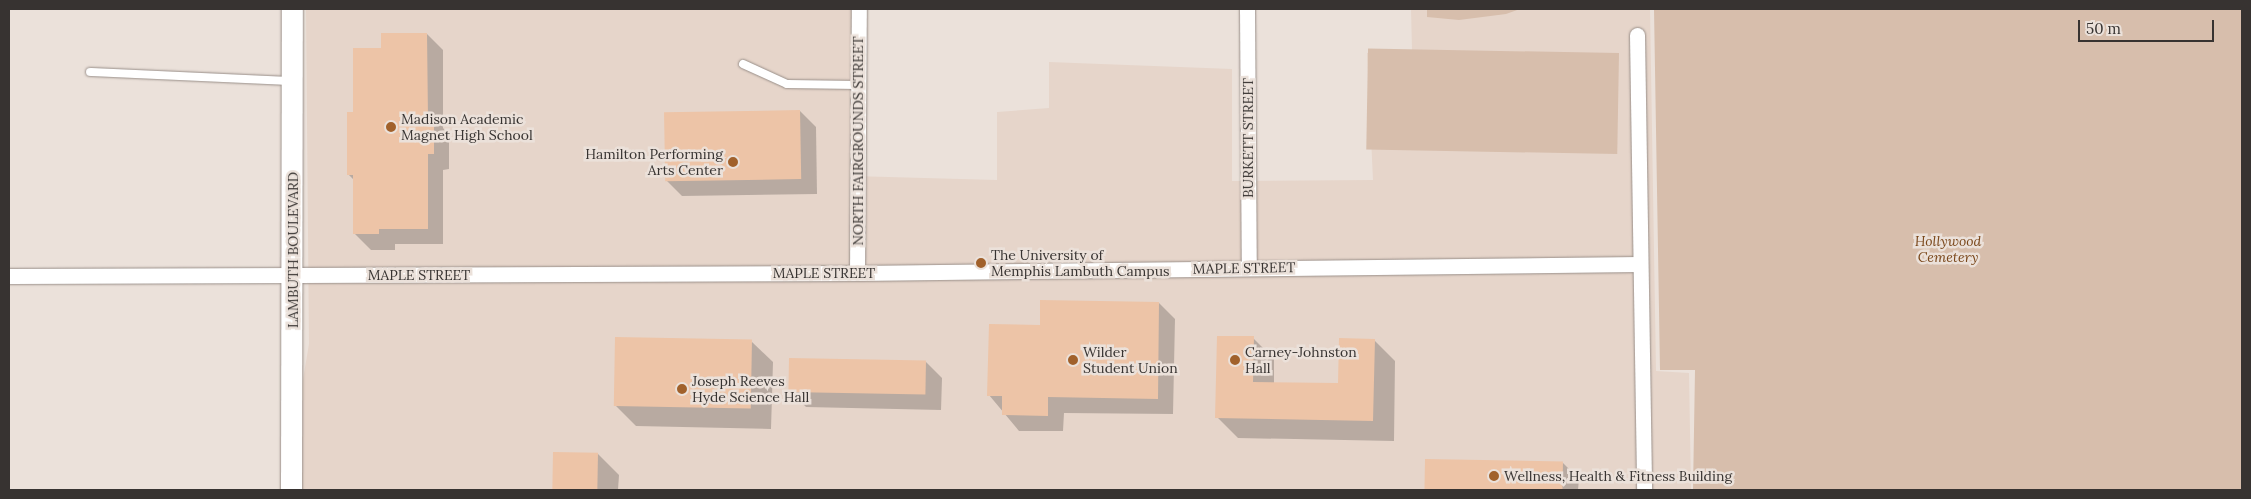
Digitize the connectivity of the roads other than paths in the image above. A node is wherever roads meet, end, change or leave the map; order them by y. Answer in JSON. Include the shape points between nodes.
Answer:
{"nodes":[{"id":1,"x":292,"y":9,"type":"edge"},
{"id":2,"x":859,"y":9,"type":"edge"},
{"id":3,"x":1247,"y":9,"type":"edge"},
{"id":4,"x":1637,"y":35,"type":"dead end"},
{"id":5,"x":743,"y":64,"type":"dead end"},
{"id":6,"x":90,"y":72,"type":"dead end"},
{"id":7,"x":293,"y":81,"type":"junction"},
{"id":8,"x":858,"y":86,"type":"junction"},
{"id":9,"x":1640,"y":264,"type":"junction"},
{"id":10,"x":1249,"y":268,"type":"junction"},
{"id":11,"x":857,"y":272,"type":"junction"},
{"id":12,"x":293,"y":275,"type":"junction"},
{"id":13,"x":9,"y":276,"type":"edge"},
{"id":14,"x":291,"y":490,"type":"edge"},
{"id":15,"x":1644,"y":490,"type":"edge"}],
"edges":[{"from":1,"to":7,"type":"street","name":"LAMBUTH BOULEVARD"},
{"from":2,"to":8,"type":"street","name":"NORTH FAIRGROUNDS STREET"},
{"from":3,"to":10,"type":"street","name":"BURKETT STREET"},
{"from":4,"to":9,"type":"street"},
{"from":5,"to":8,"type":"lane","via":[[787,84]]},
{"from":6,"to":7,"type":"lane"},
{"from":7,"to":12,"type":"street","name":"LAMBUTH BOULEVARD"},
{"from":8,"to":11,"type":"street","name":"NORTH FAIRGROUNDS STREET"},
{"from":9,"to":10,"type":"street","name":"MAPLE STREET"},
{"from":9,"to":15,"type":"street"},
{"from":10,"to":11,"type":"street","name":"MAPLE STREET"},
{"from":11,"to":12,"type":"street","name":"MAPLE STREET"},
{"from":12,"to":13,"type":"street","name":"MAPLE STREET"},
{"from":12,"to":14,"type":"street","name":"LAMBUTH BOULEVARD"}]}
